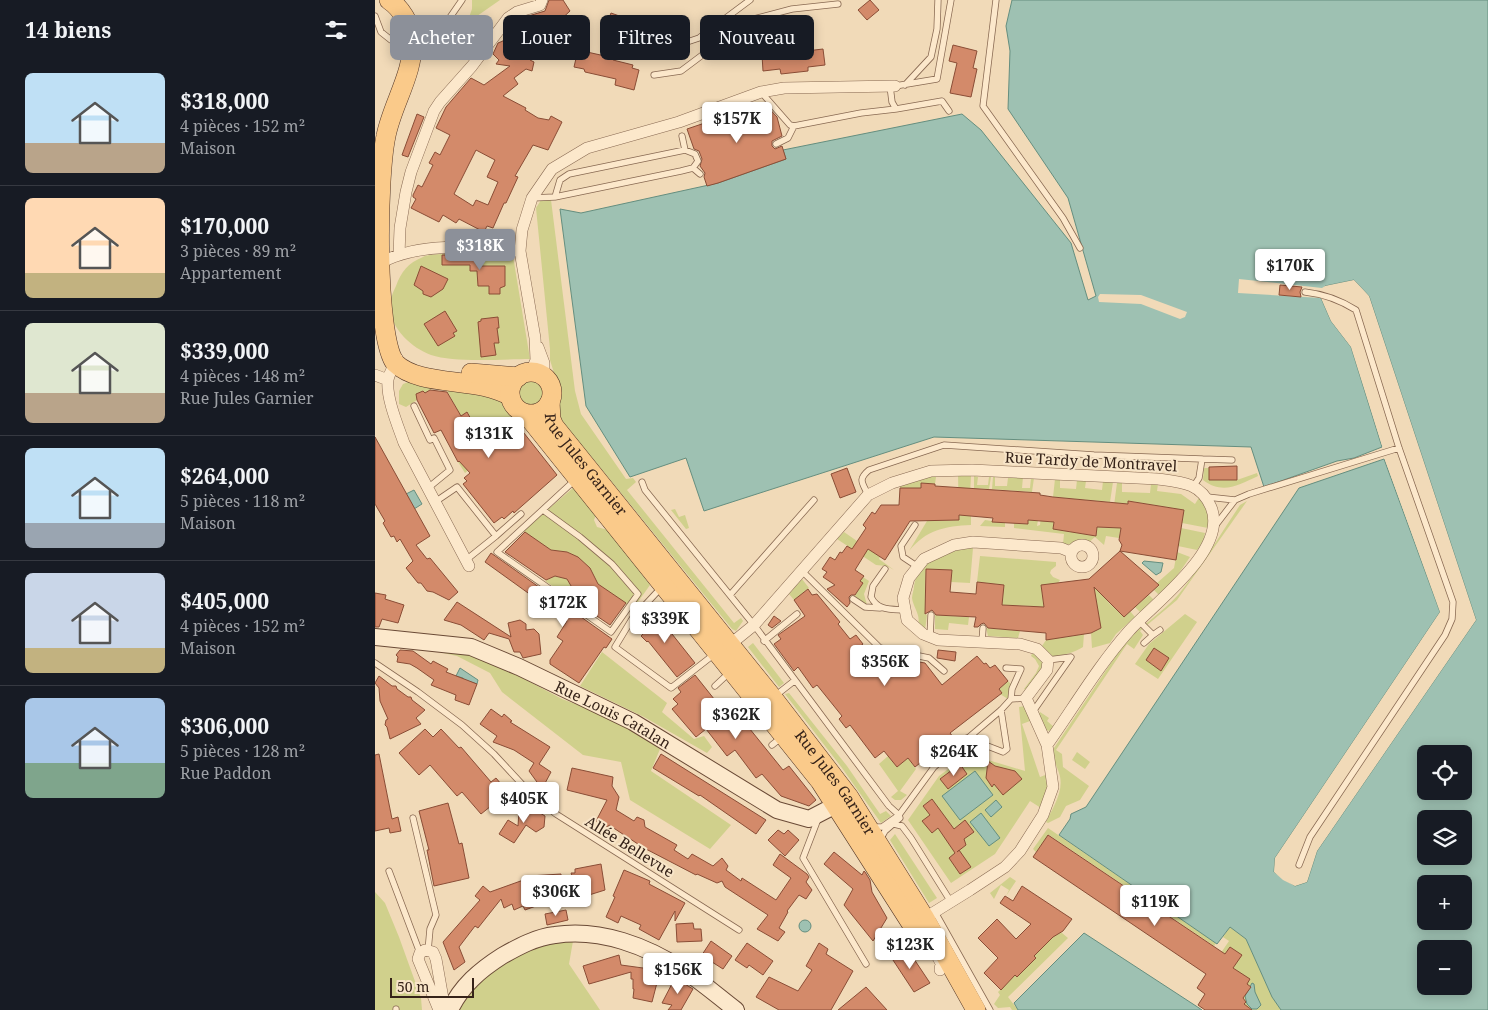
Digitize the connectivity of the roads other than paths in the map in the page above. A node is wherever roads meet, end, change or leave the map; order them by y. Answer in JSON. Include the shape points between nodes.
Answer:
{"nodes":[{"id":1,"x":462,"y":0,"type":"edge"},
{"id":2,"x":542,"y":0,"type":"edge"},
{"id":3,"x":750,"y":0,"type":"edge"},
{"id":4,"x":938,"y":0,"type":"edge"},
{"id":5,"x":951,"y":0,"type":"edge"},
{"id":6,"x":996,"y":0,"type":"edge"},
{"id":7,"x":393,"y":3,"type":"edge"},
{"id":8,"x":838,"y":4,"type":"dead end"},
{"id":9,"x":734,"y":11,"type":"junction"},
{"id":10,"x":401,"y":15,"type":"edge"},
{"id":11,"x":449,"y":15,"type":"edge"},
{"id":12,"x":735,"y":15,"type":"edge"},
{"id":13,"x":771,"y":15,"type":"edge"},
{"id":14,"x":375,"y":16,"type":"edge"},
{"id":15,"x":390,"y":39,"type":"edge"},
{"id":16,"x":690,"y":41,"type":"edge"},
{"id":17,"x":700,"y":57,"type":"edge"},
{"id":18,"x":410,"y":60,"type":"edge"},
{"id":19,"x":654,"y":75,"type":"dead end"},
{"id":20,"x":896,"y":86,"type":"junction"},
{"id":21,"x":761,"y":92,"type":"junction"},
{"id":22,"x":896,"y":109,"type":"junction"},
{"id":23,"x":949,"y":110,"type":"dead end"},
{"id":24,"x":795,"y":126,"type":"junction"},
{"id":25,"x":380,"y":135,"type":"edge"},
{"id":26,"x":682,"y":136,"type":"dead end"},
{"id":27,"x":776,"y":144,"type":"dead end"},
{"id":28,"x":685,"y":150,"type":"junction"},
{"id":29,"x":693,"y":168,"type":"junction"},
{"id":30,"x":700,"y":174,"type":"dead end"},
{"id":31,"x":555,"y":197,"type":"junction"},
{"id":32,"x":532,"y":198,"type":"junction"},
{"id":33,"x":375,"y":244,"type":"edge"},
{"id":34,"x":1079,"y":248,"type":"dead end"},
{"id":35,"x":520,"y":252,"type":"junction"},
{"id":36,"x":399,"y":255,"type":"junction"},
{"id":37,"x":375,"y":266,"type":"edge"},
{"id":38,"x":1305,"y":292,"type":"dead end"},
{"id":39,"x":389,"y":360,"type":"junction"},
{"id":40,"x":375,"y":375,"type":"edge"},
{"id":41,"x":531,"y":375,"type":"junction"},
{"id":42,"x":510,"y":396,"type":"junction"},
{"id":43,"x":550,"y":402,"type":"junction"},
{"id":44,"x":414,"y":406,"type":"dead end"},
{"id":45,"x":526,"y":414,"type":"junction"},
{"id":46,"x":1399,"y":448,"type":"junction"},
{"id":47,"x":1202,"y":459,"type":"junction"},
{"id":48,"x":1232,"y":460,"type":"dead end"},
{"id":49,"x":577,"y":479,"type":"junction"},
{"id":50,"x":642,"y":482,"type":"dead end"},
{"id":51,"x":1193,"y":487,"type":"junction"},
{"id":52,"x":428,"y":488,"type":"junction"},
{"id":53,"x":868,"y":495,"type":"junction"},
{"id":54,"x":1207,"y":497,"type":"junction"},
{"id":55,"x":814,"y":500,"type":"dead end"},
{"id":56,"x":1235,"y":500,"type":"junction"},
{"id":57,"x":435,"y":502,"type":"junction"},
{"id":58,"x":543,"y":510,"type":"junction"},
{"id":59,"x":521,"y":514,"type":"dead end"},
{"id":60,"x":915,"y":525,"type":"dead end"},
{"id":61,"x":1215,"y":526,"type":"junction"},
{"id":62,"x":496,"y":536,"type":"junction"},
{"id":63,"x":1071,"y":552,"type":"dead end"},
{"id":64,"x":467,"y":563,"type":"joint"},
{"id":65,"x":917,"y":567,"type":"junction"},
{"id":66,"x":885,"y":569,"type":"dead end"},
{"id":67,"x":802,"y":570,"type":"junction"},
{"id":68,"x":659,"y":591,"type":"dead end"},
{"id":69,"x":730,"y":595,"type":"junction"},
{"id":70,"x":853,"y":599,"type":"dead end"},
{"id":71,"x":882,"y":608,"type":"junction"},
{"id":72,"x":905,"y":610,"type":"junction"},
{"id":73,"x":797,"y":614,"type":"dead end"},
{"id":74,"x":931,"y":615,"type":"dead end"},
{"id":75,"x":1139,"y":621,"type":"junction"},
{"id":76,"x":754,"y":625,"type":"junction"},
{"id":77,"x":983,"y":628,"type":"dead end"},
{"id":78,"x":1160,"y":630,"type":"dead end"},
{"id":79,"x":1153,"y":634,"type":"junction"},
{"id":80,"x":375,"y":637,"type":"edge"},
{"id":81,"x":930,"y":637,"type":"junction"},
{"id":82,"x":764,"y":641,"type":"junction"},
{"id":83,"x":982,"y":642,"type":"junction"},
{"id":84,"x":1144,"y":643,"type":"dead end"},
{"id":85,"x":725,"y":658,"type":"junction"},
{"id":86,"x":1048,"y":660,"type":"junction"},
{"id":87,"x":375,"y":663,"type":"edge"},
{"id":88,"x":1006,"y":668,"type":"dead end"},
{"id":89,"x":944,"y":671,"type":"dead end"},
{"id":90,"x":794,"y":681,"type":"junction"},
{"id":91,"x":715,"y":686,"type":"dead end"},
{"id":92,"x":1026,"y":698,"type":"junction"},
{"id":93,"x":1011,"y":699,"type":"junction"},
{"id":94,"x":1001,"y":710,"type":"junction"},
{"id":95,"x":764,"y":712,"type":"junction"},
{"id":96,"x":1032,"y":713,"type":"junction"},
{"id":97,"x":967,"y":738,"type":"junction"},
{"id":98,"x":804,"y":739,"type":"junction"},
{"id":99,"x":1047,"y":745,"type":"junction"},
{"id":100,"x":828,"y":809,"type":"junction"},
{"id":101,"x":899,"y":814,"type":"junction"},
{"id":102,"x":413,"y":818,"type":"dead end"},
{"id":103,"x":894,"y":824,"type":"junction"},
{"id":104,"x":867,"y":827,"type":"junction"},
{"id":105,"x":878,"y":844,"type":"junction"},
{"id":106,"x":1299,"y":865,"type":"dead end"},
{"id":107,"x":886,"y":869,"type":"junction"},
{"id":108,"x":389,"y":871,"type":"dead end"},
{"id":109,"x":951,"y":902,"type":"junction"},
{"id":110,"x":930,"y":915,"type":"junction"},
{"id":111,"x":739,"y":930,"type":"dead end"},
{"id":112,"x":424,"y":952,"type":"junction"},
{"id":113,"x":866,"y":964,"type":"dead end"},
{"id":114,"x":940,"y":970,"type":"junction"},
{"id":115,"x":439,"y":1010,"type":"edge"},
{"id":116,"x":445,"y":1010,"type":"edge"},
{"id":117,"x":450,"y":1010,"type":"edge"},
{"id":118,"x":736,"y":1010,"type":"edge"},
{"id":119,"x":962,"y":1010,"type":"edge"},
{"id":120,"x":977,"y":1010,"type":"edge"},
{"id":121,"x":990,"y":1010,"type":"edge"}],
"edges":[{"from":1,"to":11,"type":"lane"},
{"from":2,"to":36,"type":"street","via":[[539,5],[508,18],[434,111],[406,192]]},
{"from":3,"to":9,"type":"lane"},
{"from":4,"to":20,"type":"lane","via":[[931,58]]},
{"from":5,"to":20,"type":"lane","via":[[937,79]]},
{"from":6,"to":34,"type":"lane","via":[[983,106],[1063,218]]},
{"from":7,"to":10,"type":"main road"},
{"from":8,"to":13,"type":"lane"},
{"from":9,"to":12,"type":"lane"},
{"from":9,"to":16,"type":"lane","via":[[699,38]]},
{"from":14,"to":15,"type":"lane","via":[[381,32]]},
{"from":17,"to":19,"type":"lane","via":[[681,71]]},
{"from":18,"to":25,"type":"main road"},
{"from":20,"to":21,"type":"street","via":[[784,88]]},
{"from":20,"to":22,"type":"lane","via":[[892,102]]},
{"from":21,"to":24,"type":"lane","via":[[790,125]]},
{"from":21,"to":32,"type":"street","via":[[679,126],[587,148],[552,169]]},
{"from":22,"to":23,"type":"lane","via":[[942,101]]},
{"from":22,"to":24,"type":"lane"},
{"from":24,"to":27,"type":"lane","via":[[788,138]]},
{"from":25,"to":33,"type":"main road"},
{"from":26,"to":28,"type":"lane"},
{"from":28,"to":29,"type":"lane","via":[[695,154],[698,160]]},
{"from":28,"to":31,"type":"lane","via":[[569,174],[560,180]]},
{"from":29,"to":30,"type":"lane"},
{"from":29,"to":31,"type":"lane"},
{"from":31,"to":32,"type":"lane"},
{"from":32,"to":35,"type":"street","via":[[522,230]]},
{"from":33,"to":37,"type":"main road"},
{"from":35,"to":36,"type":"street","via":[[433,247]]},
{"from":35,"to":41,"type":"street","via":[[535,338],[544,363]]},
{"from":36,"to":37,"type":"street"},
{"from":37,"to":39,"type":"main road","via":[[378,315]]},
{"from":38,"to":46,"type":"lane","via":[[1341,301],[1356,310]]},
{"from":39,"to":40,"type":"street"},
{"from":39,"to":41,"type":"main road","via":[[448,371]]},
{"from":39,"to":42,"type":"main road","via":[[413,374],[485,386]]},
{"from":39,"to":52,"type":"street","via":[[389,394],[398,427]]},
{"from":41,"to":42,"type":"main road","via":[[513,382]]},
{"from":41,"to":43,"type":"main road","via":[[548,381],[552,392]]},
{"from":42,"to":45,"type":"main road","via":[[515,407]]},
{"from":43,"to":45,"type":"main road","via":[[540,412]]},
{"from":43,"to":85,"type":"main road","name":"Rue Jules Garnier","via":[[554,426]]},
{"from":44,"to":52,"type":"lane","via":[[430,440],[434,438],[450,470]]},
{"from":45,"to":49,"type":"main road","name":"Rue Jules Garnier"},
{"from":46,"to":56,"type":"lane"},
{"from":46,"to":106,"type":"lane","via":[[1453,602],[1451,619],[1445,635],[1310,836]]},
{"from":47,"to":48,"type":"lane"},
{"from":47,"to":51,"type":"lane","via":[[1199,478]]},
{"from":47,"to":53,"type":"lane","via":[[945,445],[869,470],[862,475],[861,481]]},
{"from":49,"to":58,"type":"lane"},
{"from":49,"to":85,"type":"main road","name":"Rue Jules Garnier"},
{"from":50,"to":69,"type":"lane","via":[[645,490]]},
{"from":51,"to":53,"type":"street","name":"Rue Tardy de Montravel","via":[[1185,482],[1158,479],[957,470],[916,474]]},
{"from":51,"to":54,"type":"street","name":"Rue Tardy de Montravel"},
{"from":52,"to":57,"type":"street"},
{"from":53,"to":67,"type":"street","name":"Rue Tardy de Montravel"},
{"from":54,"to":56,"type":"lane"},
{"from":54,"to":61,"type":"street","via":[[1215,516]]},
{"from":55,"to":69,"type":"lane"},
{"from":56,"to":61,"type":"lane"},
{"from":57,"to":62,"type":"lane","via":[[457,487]]},
{"from":57,"to":64,"type":"street"},
{"from":58,"to":58,"type":"lane","via":[[612,564],[639,594],[611,632],[497,552]]},
{"from":59,"to":62,"type":"lane"},
{"from":60,"to":65,"type":"lane","via":[[901,546],[903,557]]},
{"from":61,"to":75,"type":"street","via":[[1205,549],[1184,578]]},
{"from":62,"to":64,"type":"lane"},
{"from":63,"to":65,"type":"street","via":[[1061,548],[973,542],[954,544],[924,559]]},
{"from":65,"to":72,"type":"street","via":[[909,578],[903,598]]},
{"from":66,"to":71,"type":"lane","via":[[873,586],[871,597]]},
{"from":67,"to":76,"type":"street","name":"Rue Tardy de Montravel"},
{"from":67,"to":89,"type":"lane","via":[[880,648],[929,658]]},
{"from":68,"to":85,"type":"lane","via":[[632,619],[615,647],[671,688]]},
{"from":69,"to":76,"type":"lane"},
{"from":70,"to":71,"type":"lane","via":[[865,607]]},
{"from":71,"to":72,"type":"lane"},
{"from":72,"to":81,"type":"street","via":[[907,620]]},
{"from":73,"to":82,"type":"lane"},
{"from":74,"to":81,"type":"lane"},
{"from":75,"to":79,"type":"lane"},
{"from":75,"to":99,"type":"street"},
{"from":76,"to":82,"type":"lane"},
{"from":76,"to":85,"type":"street","name":"Rue Tardy de Montravel"},
{"from":77,"to":83,"type":"lane"},
{"from":78,"to":79,"type":"lane"},
{"from":79,"to":84,"type":"lane"},
{"from":80,"to":100,"type":"street","name":"Rue Louis Catalan","via":[[471,647],[633,722],[777,810],[809,819]]},
{"from":81,"to":83,"type":"street"},
{"from":82,"to":90,"type":"lane"},
{"from":83,"to":86,"type":"street","via":[[1020,644],[1037,649]]},
{"from":85,"to":91,"type":"lane"},
{"from":85,"to":95,"type":"main road","name":"Rue Jules Garnier"},
{"from":85,"to":95,"type":"main road","name":"Rue Jules Garnier"},
{"from":86,"to":92,"type":"street","via":[[1047,670]]},
{"from":86,"to":96,"type":"lane","via":[[1071,657]]},
{"from":87,"to":111,"type":"lane","name":"Allée Bellevue","via":[[462,726],[494,754],[532,795],[556,814]]},
{"from":88,"to":93,"type":"lane","via":[[1021,669]]},
{"from":90,"to":95,"type":"lane"},
{"from":90,"to":101,"type":"lane","via":[[889,806]]},
{"from":92,"to":93,"type":"lane"},
{"from":92,"to":96,"type":"street"},
{"from":93,"to":94,"type":"lane"},
{"from":94,"to":97,"type":"lane"},
{"from":94,"to":97,"type":"lane","via":[[1007,749],[1003,752]]},
{"from":95,"to":98,"type":"main road","name":"Rue Jules Garnier"},
{"from":95,"to":100,"type":"main road","name":"Rue Jules Garnier","via":[[778,740],[820,782]]},
{"from":96,"to":99,"type":"street"},
{"from":97,"to":101,"type":"lane","via":[[934,767]]},
{"from":98,"to":100,"type":"street","via":[[807,750],[840,793],[841,799]]},
{"from":98,"to":104,"type":"main road","name":"Rue Jules Garnier","via":[[849,797]]},
{"from":99,"to":109,"type":"street","via":[[1053,787],[1043,815],[1020,852],[1005,867]]},
{"from":100,"to":107,"type":"main road","name":"Rue Jules Garnier"},
{"from":100,"to":113,"type":"lane","via":[[803,858]]},
{"from":101,"to":103,"type":"lane","via":[[900,818]]},
{"from":101,"to":104,"type":"lane","via":[[882,827]]},
{"from":102,"to":112,"type":"lane","via":[[435,915]]},
{"from":103,"to":105,"type":"lane","via":[[885,831]]},
{"from":103,"to":109,"type":"lane","via":[[902,826],[911,838]]},
{"from":104,"to":105,"type":"main road","name":"Rue Jules Garnier"},
{"from":105,"to":107,"type":"main road","name":"Rue Jules Garnier"},
{"from":107,"to":110,"type":"main road","name":"Rue Jules Garnier"},
{"from":107,"to":114,"type":"main road","name":"Rue Jules Garnier"},
{"from":108,"to":112,"type":"lane"},
{"from":109,"to":110,"type":"street"},
{"from":110,"to":114,"type":"street","via":[[921,926],[941,963]]},
{"from":110,"to":120,"type":"main road","name":"Rue Jules Garnier"},
{"from":110,"to":121,"type":"lane"},
{"from":112,"to":115,"type":"street","via":[[418,959]]},
{"from":112,"to":116,"type":"street","via":[[433,952],[436,959]]},
{"from":114,"to":119,"type":"main road","name":"Rue Jules Garnier"},
{"from":117,"to":118,"type":"street","via":[[456,996],[486,966],[519,946],[553,935],[576,933],[635,945],[661,957]]}]}
